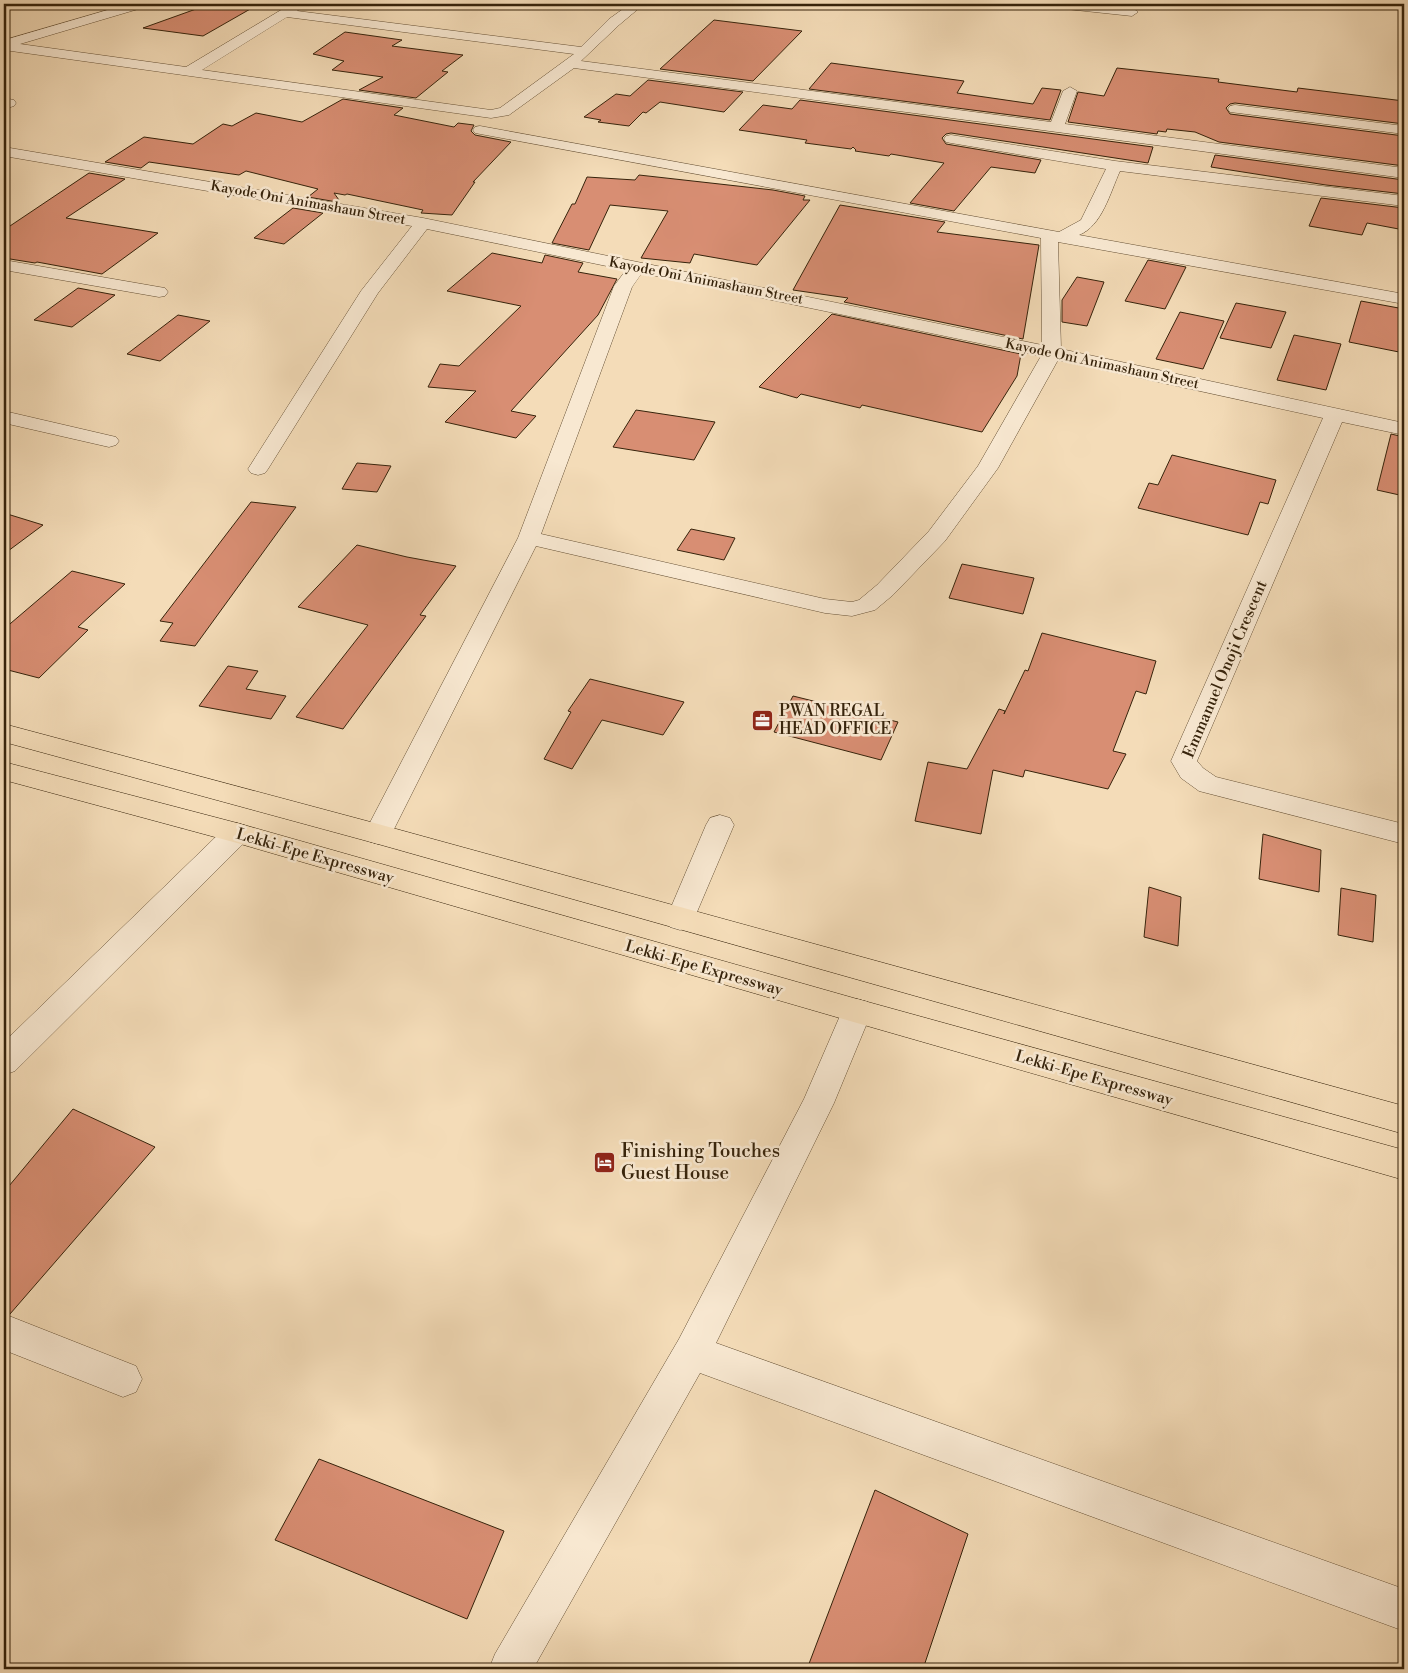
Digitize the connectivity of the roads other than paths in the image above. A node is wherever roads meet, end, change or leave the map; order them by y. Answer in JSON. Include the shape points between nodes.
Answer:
{"nodes":[{"id":1,"x":142,"y":4,"type":"edge"},
{"id":2,"x":300,"y":4,"type":"edge"},
{"id":3,"x":638,"y":4,"type":"edge"},
{"id":4,"x":1058,"y":4,"type":"edge"},
{"id":5,"x":1132,"y":12,"type":"dead end"},
{"id":6,"x":284,"y":13,"type":"junction"},
{"id":7,"x":4,"y":46,"type":"edge"},
{"id":8,"x":584,"y":51,"type":"junction"},
{"id":9,"x":571,"y":64,"type":"junction"},
{"id":10,"x":190,"y":71,"type":"junction"},
{"id":11,"x":1070,"y":91,"type":"dead end"},
{"id":12,"x":1235,"y":108,"type":"dead end"},
{"id":13,"x":1056,"y":128,"type":"junction"},
{"id":14,"x":480,"y":130,"type":"dead end"},
{"id":15,"x":1404,"y":130,"type":"edge"},
{"id":16,"x":951,"y":139,"type":"dead end"},
{"id":17,"x":4,"y":151,"type":"edge"},
{"id":18,"x":1115,"y":166,"type":"junction"},
{"id":19,"x":1404,"y":173,"type":"edge"},
{"id":20,"x":1404,"y":201,"type":"edge"},
{"id":21,"x":423,"y":223,"type":"junction"},
{"id":22,"x":1054,"y":236,"type":"junction"},
{"id":23,"x":4,"y":265,"type":"edge"},
{"id":24,"x":638,"y":268,"type":"junction"},
{"id":25,"x":158,"y":292,"type":"dead end"},
{"id":26,"x":1404,"y":299,"type":"edge"},
{"id":27,"x":1052,"y":353,"type":"junction"},
{"id":28,"x":1336,"y":414,"type":"junction"},
{"id":29,"x":4,"y":417,"type":"edge"},
{"id":30,"x":1404,"y":428,"type":"edge"},
{"id":31,"x":110,"y":441,"type":"dead end"},
{"id":32,"x":258,"y":469,"type":"dead end"},
{"id":33,"x":529,"y":538,"type":"junction"},
{"id":34,"x":4,"y":733,"type":"edge"},
{"id":35,"x":4,"y":771,"type":"edge"},
{"id":36,"x":720,"y":825,"type":"dead end"},
{"id":37,"x":237,"y":833,"type":"junction"},
{"id":38,"x":378,"y":834,"type":"junction"},
{"id":39,"x":1404,"y":834,"type":"edge"},
{"id":40,"x":680,"y":919,"type":"junction"},
{"id":41,"x":857,"y":1011,"type":"junction"},
{"id":42,"x":4,"y":1062,"type":"edge"},
{"id":43,"x":1404,"y":1120,"type":"edge"},
{"id":44,"x":1404,"y":1165,"type":"edge"},
{"id":45,"x":4,"y":1332,"type":"edge"},
{"id":46,"x":692,"y":1352,"type":"junction"},
{"id":47,"x":123,"y":1379,"type":"dead end"},
{"id":48,"x":1404,"y":1610,"type":"edge"},
{"id":49,"x":510,"y":1669,"type":"edge"}],
"edges":[{"from":1,"to":7,"type":"street"},
{"from":2,"to":6,"type":"street"},
{"from":3,"to":8,"type":"street"},
{"from":4,"to":5,"type":"street"},
{"from":6,"to":8,"type":"street"},
{"from":6,"to":10,"type":"street"},
{"from":7,"to":10,"type":"street"},
{"from":8,"to":9,"type":"street"},
{"from":9,"to":10,"type":"street","via":[[504,112],[491,114]]},
{"from":9,"to":13,"type":"street"},
{"from":11,"to":13,"type":"street"},
{"from":12,"to":15,"type":"street"},
{"from":13,"to":19,"type":"street"},
{"from":14,"to":22,"type":"street"},
{"from":16,"to":18,"type":"street"},
{"from":17,"to":21,"type":"street","name":"Kayode Oni Animashaun Street"},
{"from":18,"to":20,"type":"street"},
{"from":18,"to":22,"type":"street","via":[[1088,223],[1080,229]]},
{"from":21,"to":24,"type":"street","name":"Kayode Oni Animashaun Street"},
{"from":21,"to":32,"type":"street","via":[[370,291]]},
{"from":22,"to":26,"type":"street"},
{"from":22,"to":27,"type":"street"},
{"from":23,"to":25,"type":"street"},
{"from":24,"to":27,"type":"street","name":"Kayode Oni Animashaun Street"},
{"from":24,"to":33,"type":"street","via":[[623,286]]},
{"from":27,"to":28,"type":"street","name":"Kayode Oni Animashaun Street"},
{"from":27,"to":33,"type":"street","via":[[988,468],[936,536],[895,581],[867,604],[852,609],[825,606]]},
{"from":28,"to":30,"type":"street","name":"Kayode Oni Animashaun Street"},
{"from":28,"to":39,"type":"street","name":"Emmanuel Onoji Crescent","via":[[1184,761],[1196,778],[1208,784]]},
{"from":29,"to":31,"type":"street"},
{"from":33,"to":38,"type":"street"},
{"from":34,"to":38,"type":"highway"},
{"from":35,"to":37,"type":"highway","name":"Lekki-Epe Expressway"},
{"from":36,"to":40,"type":"street"},
{"from":37,"to":41,"type":"highway","name":"Lekki-Epe Expressway"},
{"from":37,"to":42,"type":"street"},
{"from":38,"to":40,"type":"highway"},
{"from":40,"to":43,"type":"highway"},
{"from":41,"to":44,"type":"highway","name":"Lekki-Epe Expressway"},
{"from":41,"to":46,"type":"street","via":[[818,1103]]},
{"from":45,"to":47,"type":"street"},
{"from":46,"to":48,"type":"street"},
{"from":46,"to":49,"type":"street"}]}
